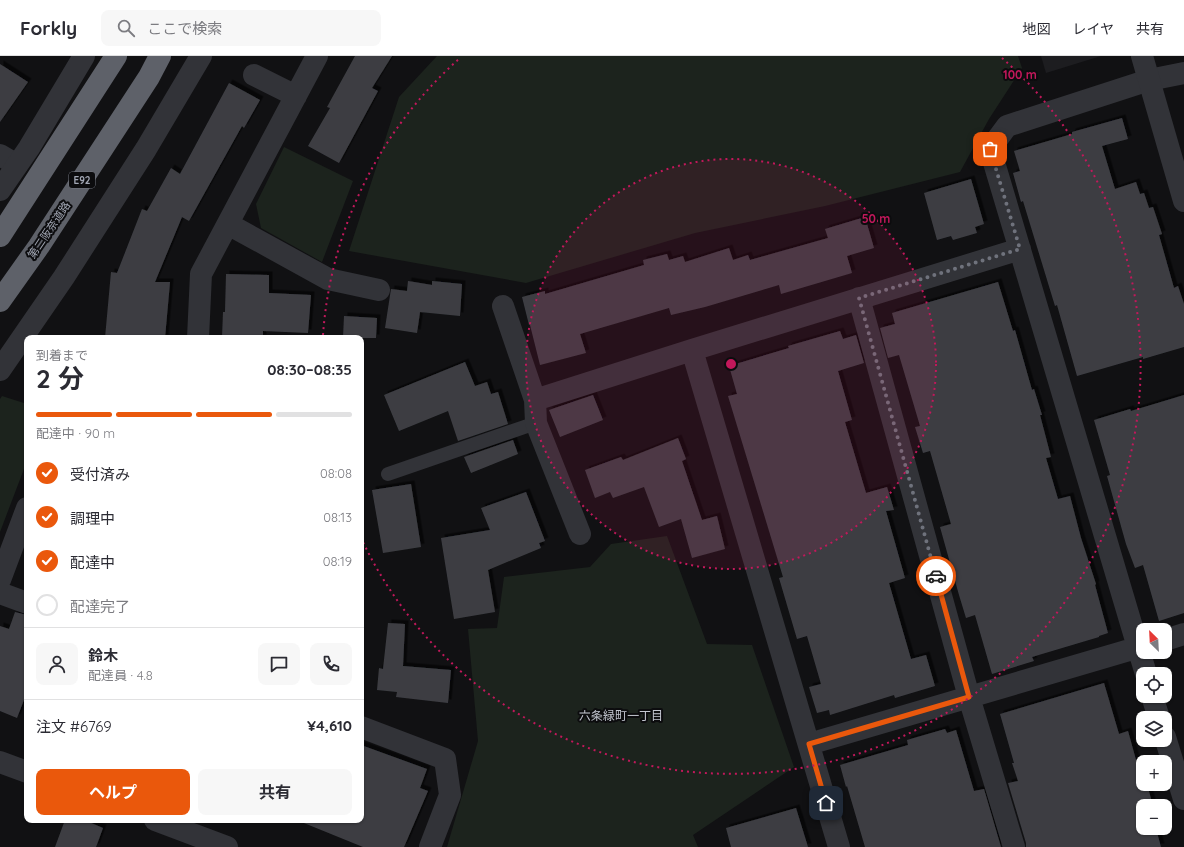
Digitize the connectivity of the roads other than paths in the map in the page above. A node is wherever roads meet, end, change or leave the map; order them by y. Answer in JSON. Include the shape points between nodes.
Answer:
{"nodes":[{"id":1,"x":84,"y":56,"type":"edge"},
{"id":2,"x":116,"y":56,"type":"edge"},
{"id":3,"x":160,"y":56,"type":"edge"},
{"id":4,"x":201,"y":56,"type":"edge"},
{"id":5,"x":318,"y":56,"type":"edge"},
{"id":6,"x":1142,"y":56,"type":"edge"},
{"id":7,"x":1184,"y":73,"type":"edge"},
{"id":8,"x":254,"y":75,"type":"dead end"},
{"id":9,"x":1149,"y":80,"type":"junction"},
{"id":10,"x":296,"y":96,"type":"junction"},
{"id":11,"x":9,"y":160,"type":"edge"},
{"id":12,"x":0,"y":190,"type":"edge"},
{"id":13,"x":1184,"y":201,"type":"edge"},
{"id":14,"x":228,"y":224,"type":"junction"},
{"id":15,"x":0,"y":236,"type":"edge"},
{"id":16,"x":1020,"y":249,"type":"junction"},
{"id":17,"x":379,"y":290,"type":"dead end"},
{"id":18,"x":859,"y":298,"type":"junction"},
{"id":19,"x":0,"y":301,"type":"edge"},
{"id":20,"x":503,"y":306,"type":"dead end"},
{"id":21,"x":24,"y":335,"type":"edge"},
{"id":22,"x":24,"y":335,"type":"edge"},
{"id":23,"x":198,"y":335,"type":"edge"},
{"id":24,"x":692,"y":350,"type":"junction"},
{"id":25,"x":0,"y":370,"type":"edge"},
{"id":26,"x":535,"y":400,"type":"junction"},
{"id":27,"x":536,"y":423,"type":"junction"},
{"id":28,"x":388,"y":474,"type":"dead end"},
{"id":29,"x":24,"y":516,"type":"edge"},
{"id":30,"x":580,"y":534,"type":"dead end"},
{"id":31,"x":0,"y":580,"type":"edge"},
{"id":32,"x":0,"y":593,"type":"edge"},
{"id":33,"x":24,"y":602,"type":"edge"},
{"id":34,"x":1136,"y":634,"type":"edge"},
{"id":35,"x":1184,"y":634,"type":"edge"},
{"id":36,"x":1172,"y":638,"type":"edge"},
{"id":37,"x":1136,"y":648,"type":"edge"},
{"id":38,"x":969,"y":697,"type":"junction"},
{"id":39,"x":364,"y":728,"type":"edge"},
{"id":40,"x":809,"y":744,"type":"junction"},
{"id":41,"x":1168,"y":747,"type":"edge"},
{"id":42,"x":0,"y":762,"type":"edge"},
{"id":43,"x":24,"y":771,"type":"edge"},
{"id":44,"x":1184,"y":799,"type":"edge"},
{"id":45,"x":163,"y":823,"type":"edge"},
{"id":46,"x":227,"y":847,"type":"edge"},
{"id":47,"x":430,"y":847,"type":"edge"},
{"id":48,"x":840,"y":847,"type":"edge"},
{"id":49,"x":1014,"y":847,"type":"edge"}],
"edges":[{"from":1,"to":11,"type":"street","via":[[29,148]]},
{"from":2,"to":15,"type":"highway"},
{"from":3,"to":19,"type":"highway","name":"第二阪奈道路","number":"E92","via":[[149,77],[39,246]]},
{"from":4,"to":21,"type":"street","via":[[146,149]]},
{"from":5,"to":10,"type":"street"},
{"from":6,"to":9,"type":"street"},
{"from":7,"to":9,"type":"street"},
{"from":8,"to":10,"type":"street"},
{"from":9,"to":13,"type":"street"},
{"from":9,"to":16,"type":"street","via":[[1007,126],[990,149]]},
{"from":10,"to":14,"type":"street"},
{"from":11,"to":12,"type":"street"},
{"from":14,"to":17,"type":"street","via":[[328,279]]},
{"from":14,"to":23,"type":"street","via":[[201,274]]},
{"from":16,"to":18,"type":"street"},
{"from":16,"to":34,"type":"street"},
{"from":18,"to":24,"type":"street"},
{"from":18,"to":38,"type":"street"},
{"from":20,"to":26,"type":"street"},
{"from":22,"to":25,"type":"street"},
{"from":24,"to":26,"type":"street"},
{"from":24,"to":40,"type":"street"},
{"from":26,"to":27,"type":"street"},
{"from":27,"to":28,"type":"lane"},
{"from":27,"to":30,"type":"street"},
{"from":29,"to":31,"type":"street"},
{"from":32,"to":33,"type":"street"},
{"from":35,"to":36,"type":"street"},
{"from":37,"to":38,"type":"street"},
{"from":38,"to":40,"type":"street"},
{"from":38,"to":49,"type":"street"},
{"from":39,"to":47,"type":"street","via":[[445,759],[450,795]]},
{"from":40,"to":48,"type":"street"},
{"from":41,"to":44,"type":"street"},
{"from":42,"to":43,"type":"street"},
{"from":45,"to":46,"type":"street"}]}
